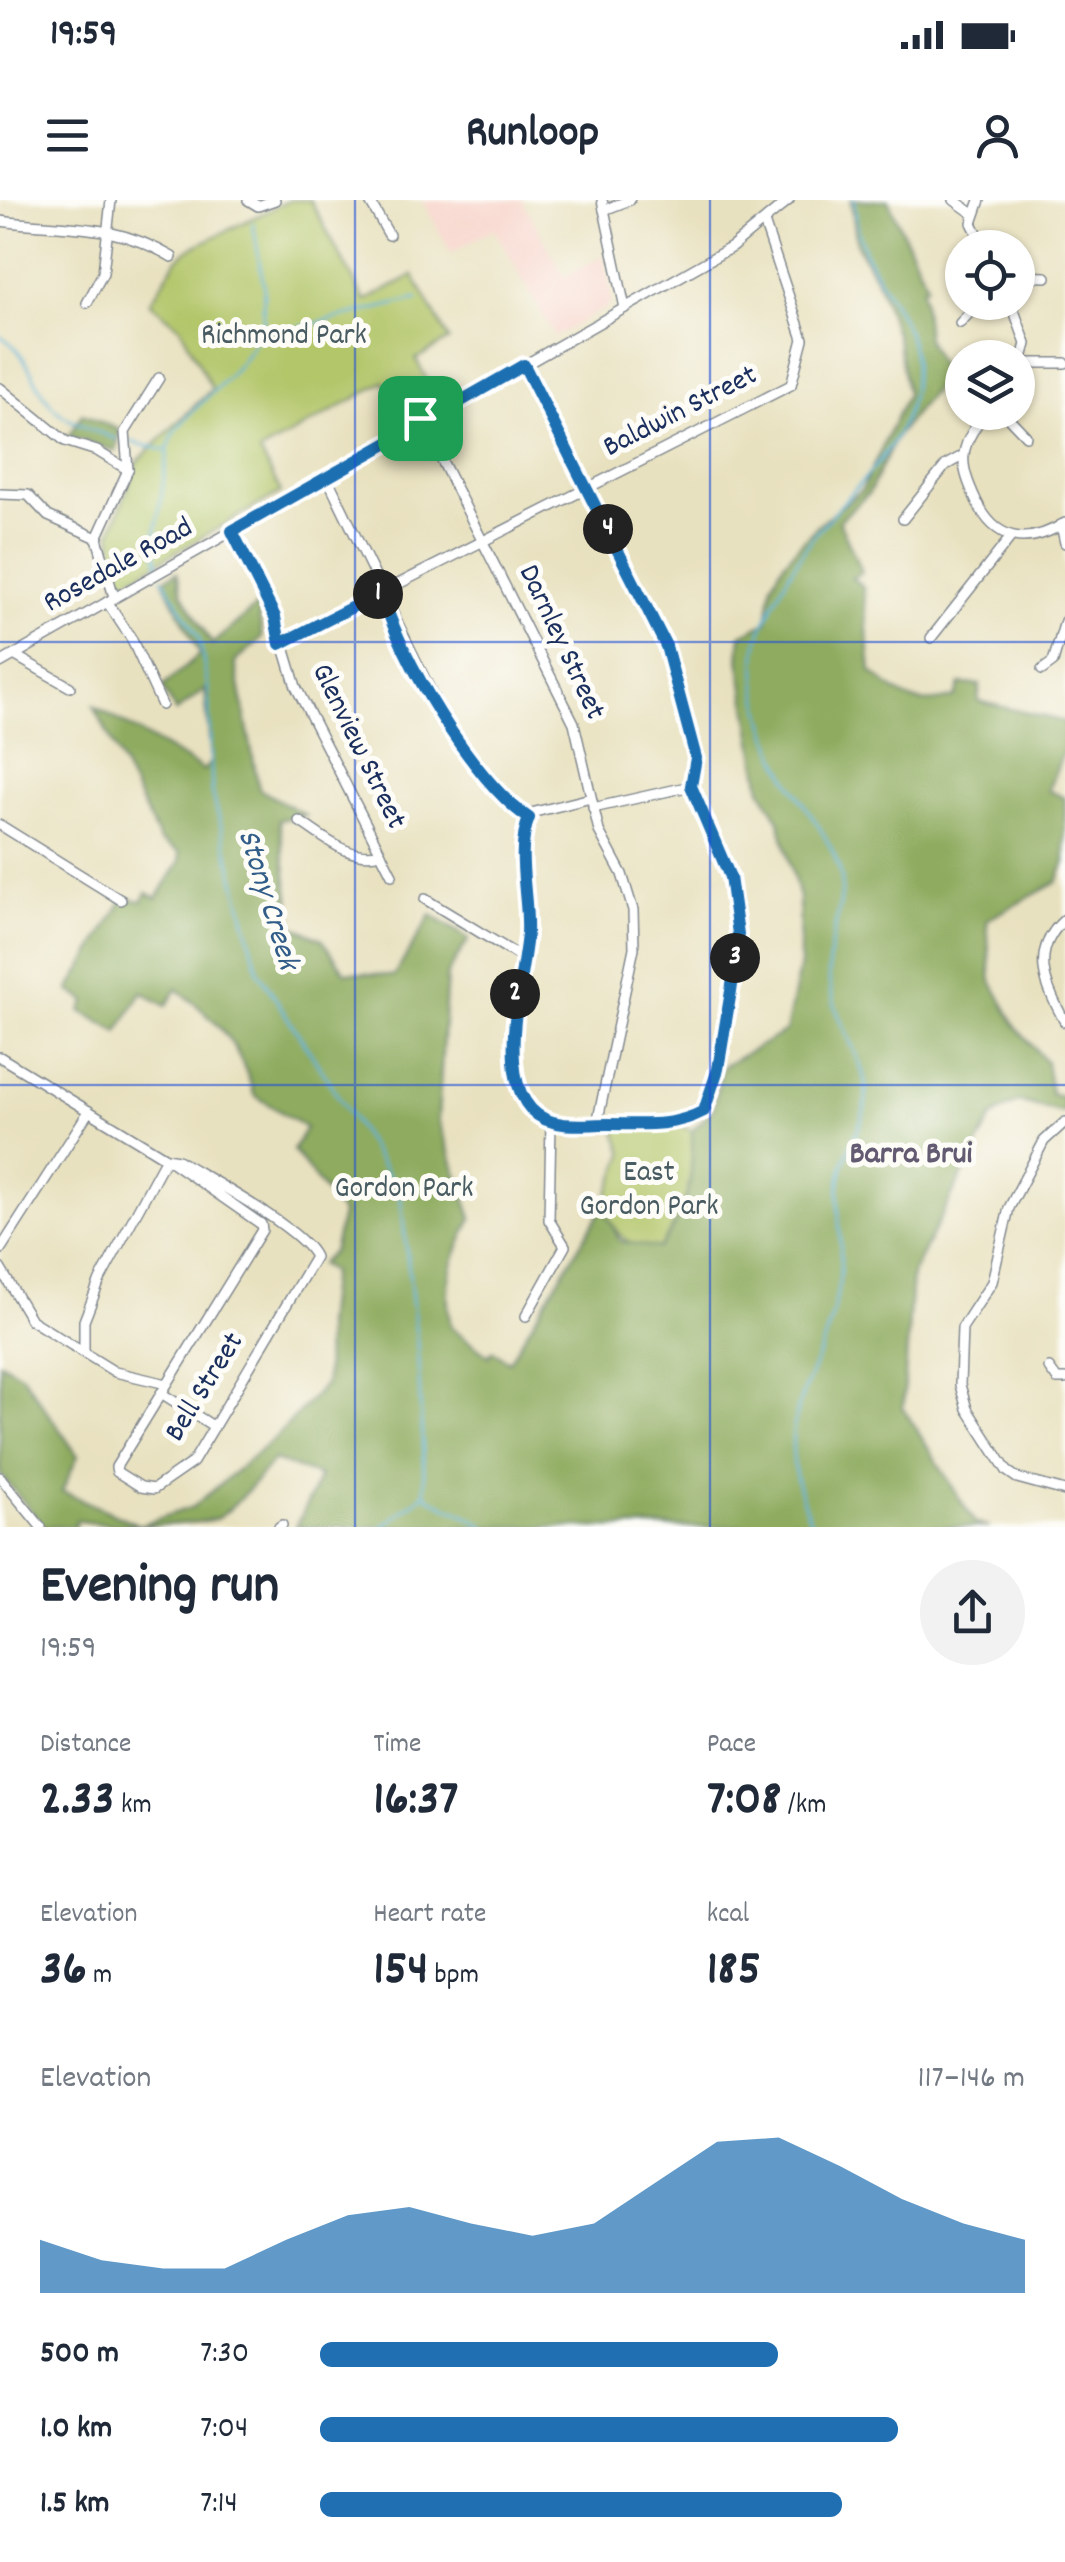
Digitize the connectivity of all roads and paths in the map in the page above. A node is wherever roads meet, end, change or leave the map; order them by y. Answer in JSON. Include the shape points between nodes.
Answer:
{"nodes":[{"id":1,"x":111,"y":200,"type":"edge"},
{"id":2,"x":275,"y":200,"type":"edge"},
{"id":3,"x":369,"y":200,"type":"edge"},
{"id":4,"x":630,"y":200,"type":"edge"},
{"id":5,"x":788,"y":200,"type":"edge"},
{"id":6,"x":954,"y":200,"type":"edge"},
{"id":7,"x":980,"y":200,"type":"edge"},
{"id":8,"x":248,"y":201,"type":"edge"},
{"id":9,"x":603,"y":205,"type":"edge"},
{"id":10,"x":972,"y":214,"type":"junction"},
{"id":11,"x":0,"y":221,"type":"edge"},
{"id":12,"x":764,"y":222,"type":"junction"},
{"id":13,"x":108,"y":229,"type":"junction"},
{"id":14,"x":975,"y":230,"type":"edge"},
{"id":15,"x":389,"y":236,"type":"dead end"},
{"id":16,"x":172,"y":257,"type":"dead end"},
{"id":17,"x":1035,"y":277,"type":"edge"},
{"id":18,"x":1046,"y":277,"type":"dead end"},
{"id":19,"x":87,"y":303,"type":"dead end"},
{"id":20,"x":625,"y":308,"type":"junction"},
{"id":21,"x":963,"y":320,"type":"edge"},
{"id":22,"x":960,"y":323,"type":"dead end"},
{"id":23,"x":1065,"y":362,"type":"edge"},
{"id":24,"x":524,"y":365,"type":"junction"},
{"id":25,"x":1035,"y":365,"type":"edge"},
{"id":26,"x":158,"y":378,"type":"dead end"},
{"id":27,"x":0,"y":388,"type":"edge"},
{"id":28,"x":424,"y":424,"type":"junction"},
{"id":29,"x":977,"y":430,"type":"edge"},
{"id":30,"x":1020,"y":430,"type":"edge"},
{"id":31,"x":1026,"y":436,"type":"dead end"},
{"id":32,"x":964,"y":455,"type":"junction"},
{"id":33,"x":128,"y":470,"type":"junction"},
{"id":34,"x":326,"y":477,"type":"junction"},
{"id":35,"x":587,"y":489,"type":"junction"},
{"id":36,"x":0,"y":494,"type":"edge"},
{"id":37,"x":903,"y":519,"type":"dead end"},
{"id":38,"x":1063,"y":524,"type":"edge"},
{"id":39,"x":232,"y":531,"type":"junction"},
{"id":40,"x":97,"y":538,"type":"junction"},
{"id":41,"x":1010,"y":538,"type":"junction"},
{"id":42,"x":484,"y":541,"type":"junction"},
{"id":43,"x":1065,"y":544,"type":"edge"},
{"id":44,"x":382,"y":592,"type":"junction"},
{"id":45,"x":111,"y":600,"type":"junction"},
{"id":46,"x":1065,"y":620,"type":"edge"},
{"id":47,"x":932,"y":638,"type":"dead end"},
{"id":48,"x":280,"y":644,"type":"junction"},
{"id":49,"x":14,"y":655,"type":"junction"},
{"id":50,"x":0,"y":663,"type":"edge"},
{"id":51,"x":1042,"y":670,"type":"dead end"},
{"id":52,"x":70,"y":687,"type":"dead end"},
{"id":53,"x":162,"y":705,"type":"dead end"},
{"id":54,"x":691,"y":786,"type":"junction"},
{"id":55,"x":592,"y":803,"type":"junction"},
{"id":56,"x":529,"y":818,"type":"junction"},
{"id":57,"x":299,"y":821,"type":"dead end"},
{"id":58,"x":0,"y":825,"type":"edge"},
{"id":59,"x":381,"y":853,"type":"junction"},
{"id":60,"x":392,"y":875,"type":"dead end"},
{"id":61,"x":425,"y":899,"type":"dead end"},
{"id":62,"x":120,"y":900,"type":"dead end"},
{"id":63,"x":1065,"y":918,"type":"edge"},
{"id":64,"x":522,"y":958,"type":"junction"},
{"id":65,"x":1065,"y":1022,"type":"edge"},
{"id":66,"x":0,"y":1056,"type":"edge"},
{"id":67,"x":89,"y":1111,"type":"junction"},
{"id":68,"x":551,"y":1122,"type":"junction"},
{"id":69,"x":1065,"y":1122,"type":"edge"},
{"id":70,"x":597,"y":1124,"type":"junction"},
{"id":71,"x":166,"y":1158,"type":"junction"},
{"id":72,"x":0,"y":1250,"type":"edge"},
{"id":73,"x":0,"y":1268,"type":"edge"},
{"id":74,"x":526,"y":1316,"type":"dead end"},
{"id":75,"x":84,"y":1352,"type":"junction"},
{"id":76,"x":1049,"y":1368,"type":"dead end"},
{"id":77,"x":1065,"y":1379,"type":"edge"},
{"id":78,"x":164,"y":1389,"type":"junction"},
{"id":79,"x":213,"y":1426,"type":"junction"},
{"id":80,"x":0,"y":1478,"type":"edge"},
{"id":81,"x":1065,"y":1491,"type":"edge"},
{"id":82,"x":40,"y":1527,"type":"edge"}],
"edges":[{"from":1,"to":13,"type":"street"},
{"from":2,"to":8,"type":"street","via":[[258,206]]},
{"from":3,"to":15,"type":"street"},
{"from":4,"to":9,"type":"street"},
{"from":5,"to":12,"type":"street","name":"Rosedale Road"},
{"from":6,"to":10,"type":"street"},
{"from":7,"to":10,"type":"street"},
{"from":9,"to":20,"type":"street"},
{"from":10,"to":14,"type":"street"},
{"from":11,"to":13,"type":"street"},
{"from":12,"to":20,"type":"street","name":"Rosedale Road"},
{"from":12,"to":35,"type":"street","name":"Baldwin Street","via":[[803,339],[791,385]]},
{"from":13,"to":16,"type":"street"},
{"from":13,"to":19,"type":"street","via":[[103,274]]},
{"from":17,"to":18,"type":"street"},
{"from":20,"to":24,"type":"street","name":"Rosedale Road"},
{"from":21,"to":22,"type":"street"},
{"from":23,"to":25,"type":"street"},
{"from":24,"to":28,"type":"street","name":"Rosedale Road"},
{"from":24,"to":35,"type":"street"},
{"from":26,"to":33,"type":"street","via":[[125,432]]},
{"from":27,"to":33,"type":"street","via":[[65,441]]},
{"from":28,"to":34,"type":"street","name":"Rosedale Road"},
{"from":28,"to":42,"type":"street","name":"Darnley Street"},
{"from":29,"to":32,"type":"street"},
{"from":30,"to":31,"type":"street"},
{"from":32,"to":37,"type":"street","via":[[946,464]]},
{"from":32,"to":41,"type":"street","via":[[969,486],[988,524]]},
{"from":33,"to":40,"type":"street"},
{"from":34,"to":39,"type":"street","name":"Rosedale Road"},
{"from":34,"to":44,"type":"street"},
{"from":35,"to":42,"type":"street","name":"Baldwin Street"},
{"from":35,"to":54,"type":"street","via":[[666,646],[696,758]]},
{"from":36,"to":40,"type":"street","via":[[28,495],[48,516]]},
{"from":38,"to":41,"type":"street"},
{"from":38,"to":43,"type":"street"},
{"from":39,"to":45,"type":"street","name":"Rosedale Road"},
{"from":39,"to":48,"type":"street","name":"Glenview Street","via":[[275,617]]},
{"from":40,"to":45,"type":"street"},
{"from":41,"to":47,"type":"street"},
{"from":42,"to":44,"type":"street","name":"Baldwin Street"},
{"from":42,"to":55,"type":"street","name":"Darnley Street","via":[[574,722]]},
{"from":44,"to":48,"type":"street","name":"Baldwin Street"},
{"from":44,"to":56,"type":"street","via":[[452,735]]},
{"from":45,"to":49,"type":"street","name":"Rosedale Road"},
{"from":45,"to":53,"type":"street"},
{"from":46,"to":51,"type":"street","via":[[1053,662]]},
{"from":48,"to":59,"type":"street","name":"Glenview Street"},
{"from":49,"to":50,"type":"street","name":"Rosedale Road"},
{"from":49,"to":52,"type":"street"},
{"from":54,"to":55,"type":"street"},
{"from":54,"to":70,"type":"street","via":[[730,877],[738,934],[718,1069],[704,1111],[681,1123]]},
{"from":55,"to":56,"type":"street"},
{"from":55,"to":70,"type":"street","name":"Darnley Street","via":[[633,910],[634,948]]},
{"from":56,"to":64,"type":"street"},
{"from":57,"to":59,"type":"street","via":[[348,853]]},
{"from":58,"to":62,"type":"street"},
{"from":59,"to":60,"type":"street","name":"Glenview Street"},
{"from":61,"to":64,"type":"street"},
{"from":63,"to":65,"type":"street","via":[[1050,936],[1042,963]]},
{"from":64,"to":68,"type":"street","via":[[512,1024],[519,1086],[533,1112]]},
{"from":66,"to":67,"type":"street"},
{"from":67,"to":71,"type":"street"},
{"from":67,"to":72,"type":"street"},
{"from":68,"to":70,"type":"street"},
{"from":68,"to":74,"type":"street","via":[[549,1220],[564,1246]]},
{"from":69,"to":81,"type":"street","via":[[1044,1141],[1009,1208],[992,1282],[962,1328],[960,1385],[1008,1471]]},
{"from":71,"to":75,"type":"street","via":[[100,1280],[84,1321]]},
{"from":71,"to":78,"type":"street","via":[[257,1218],[262,1230]]},
{"from":71,"to":79,"type":"street","name":"Bell Street","via":[[268,1216],[310,1247],[313,1262]]},
{"from":73,"to":75,"type":"street","via":[[32,1320]]},
{"from":75,"to":78,"type":"street","via":[[115,1372]]},
{"from":76,"to":77,"type":"street"},
{"from":78,"to":79,"type":"street"},
{"from":78,"to":79,"type":"street","name":"Bell Street","via":[[117,1472],[141,1487],[160,1487],[193,1462]]},
{"from":80,"to":82,"type":"street"}]}
